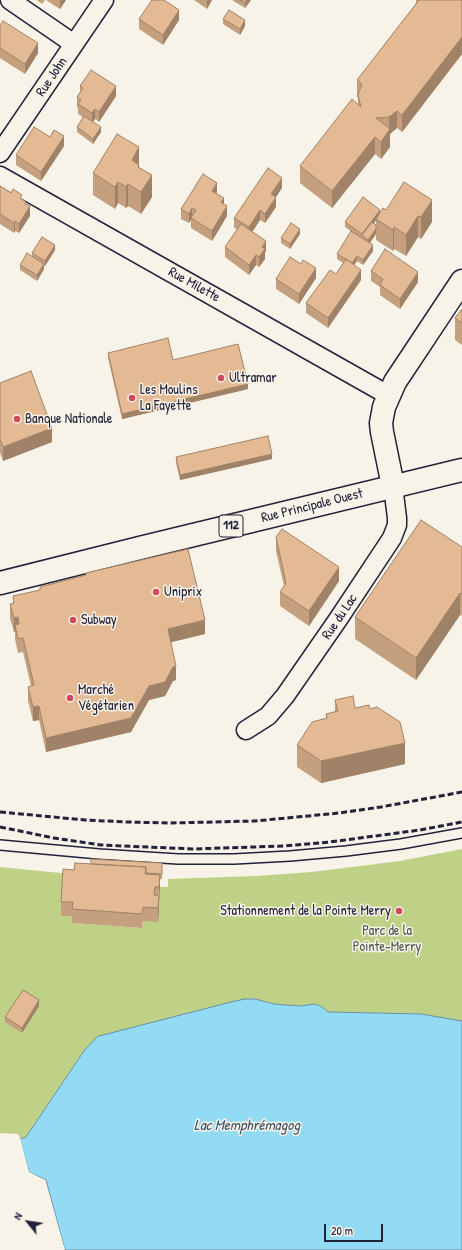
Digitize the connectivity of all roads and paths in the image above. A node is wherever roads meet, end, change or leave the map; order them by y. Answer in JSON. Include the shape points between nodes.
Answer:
{"nodes":[{"id":1,"x":10,"y":0,"type":"edge"},
{"id":2,"x":104,"y":0,"type":"edge"},
{"id":3,"x":74,"y":44,"type":"junction"},
{"id":4,"x":0,"y":153,"type":"edge"},
{"id":5,"x":0,"y":176,"type":"edge"},
{"id":6,"x":462,"y":281,"type":"edge"},
{"id":7,"x":388,"y":395,"type":"junction"},
{"id":8,"x":462,"y":470,"type":"edge"},
{"id":9,"x":393,"y":486,"type":"junction"},
{"id":10,"x":0,"y":583,"type":"edge"},
{"id":11,"x":246,"y":730,"type":"dead end"},
{"id":12,"x":462,"y":833,"type":"edge"},
{"id":13,"x":0,"y":845,"type":"edge"}],
"edges":[{"from":1,"to":3,"type":"street"},
{"from":2,"to":3,"type":"street","name":"Rue John"},
{"from":3,"to":4,"type":"street","name":"Rue John"},
{"from":5,"to":7,"type":"street","name":"Rue Milette"},
{"from":6,"to":7,"type":"main road"},
{"from":7,"to":9,"type":"main road","via":[[382,428]]},
{"from":8,"to":9,"type":"main road","name":"Rue Principale Ouest","number":"112"},
{"from":9,"to":10,"type":"main road","name":"Rue Principale Ouest","number":"112"},
{"from":9,"to":11,"type":"street","name":"Rue du Lac","via":[[397,525],[392,538],[285,696],[268,716]]},
{"from":12,"to":13,"type":"lane","via":[[346,851],[234,859],[178,859]]}]}
